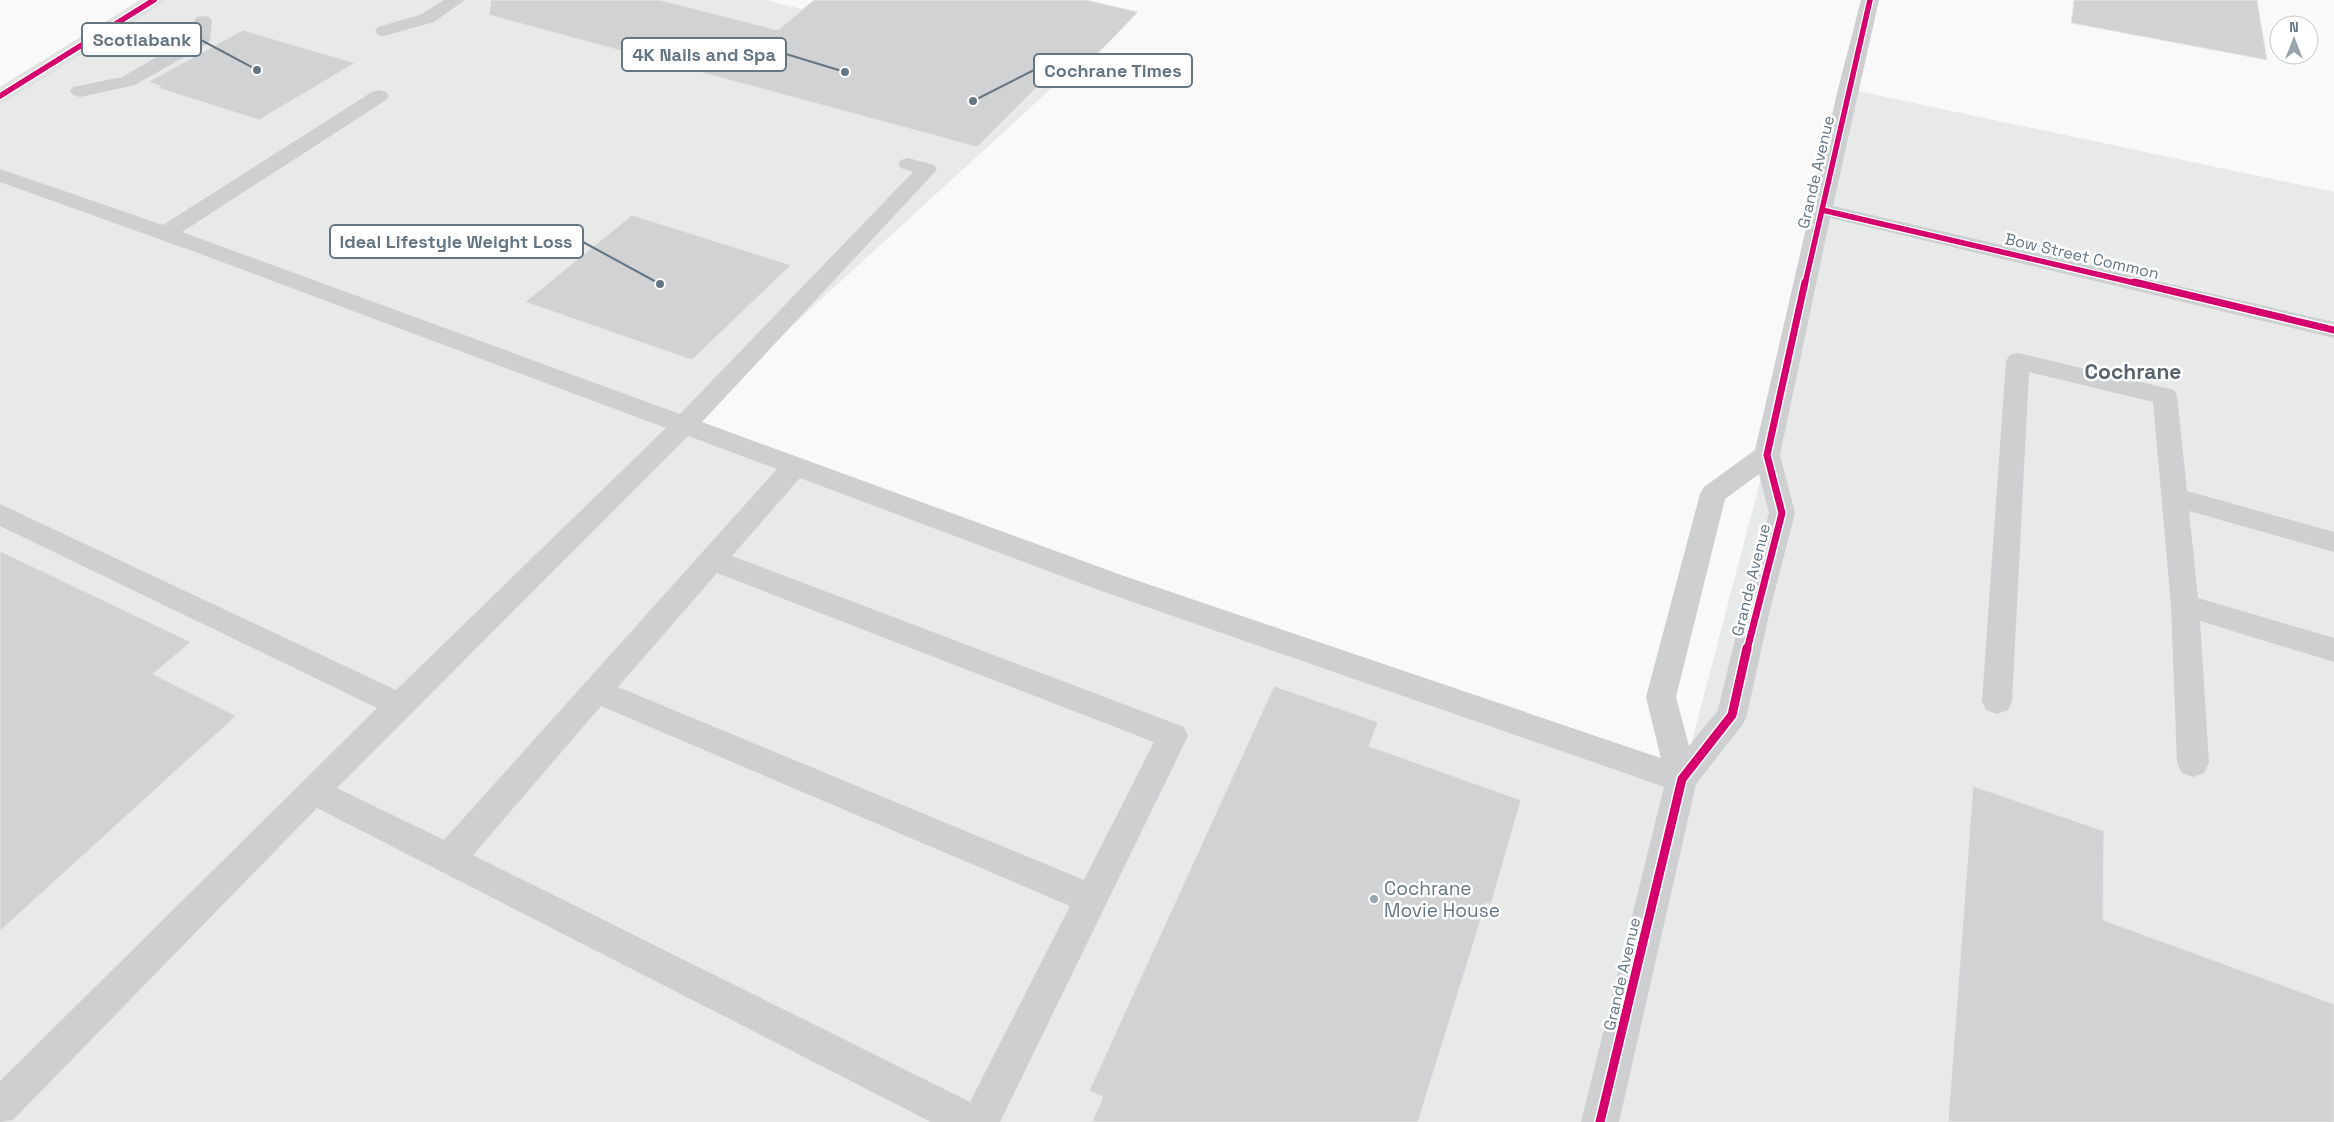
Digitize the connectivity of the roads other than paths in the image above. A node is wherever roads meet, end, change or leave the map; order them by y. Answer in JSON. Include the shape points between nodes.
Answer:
{"nodes":[{"id":1,"x":154,"y":0,"type":"edge"},
{"id":2,"x":431,"y":0,"type":"edge"},
{"id":3,"x":456,"y":0,"type":"edge"},
{"id":4,"x":1870,"y":0,"type":"edge"},
{"id":5,"x":203,"y":21,"type":"dead end"},
{"id":6,"x":80,"y":91,"type":"dead end"},
{"id":7,"x":0,"y":96,"type":"edge"},
{"id":8,"x":379,"y":96,"type":"dead end"},
{"id":9,"x":908,"y":164,"type":"dead end"},
{"id":10,"x":0,"y":176,"type":"edge"},
{"id":11,"x":1822,"y":210,"type":"junction"},
{"id":12,"x":166,"y":233,"type":"junction"},
{"id":13,"x":2334,"y":330,"type":"edge"},
{"id":14,"x":684,"y":425,"type":"junction"},
{"id":15,"x":1767,"y":455,"type":"junction"},
{"id":16,"x":795,"y":466,"type":"junction"},
{"id":17,"x":2176,"y":498,"type":"junction"},
{"id":18,"x":0,"y":514,"type":"edge"},
{"id":19,"x":2334,"y":542,"type":"edge"},
{"id":20,"x":712,"y":560,"type":"junction"},
{"id":21,"x":2185,"y":605,"type":"junction"},
{"id":22,"x":2334,"y":650,"type":"edge"},
{"id":23,"x":596,"y":691,"type":"junction"},
{"id":24,"x":1997,"y":702,"type":"dead end"},
{"id":25,"x":400,"y":706,"type":"junction"},
{"id":26,"x":2193,"y":763,"type":"dead end"},
{"id":27,"x":1682,"y":779,"type":"junction"},
{"id":28,"x":313,"y":791,"type":"junction"},
{"id":29,"x":448,"y":859,"type":"junction"},
{"id":30,"x":1091,"y":899,"type":"junction"},
{"id":31,"x":0,"y":1107,"type":"edge"},
{"id":32,"x":970,"y":1122,"type":"edge"},
{"id":33,"x":980,"y":1122,"type":"edge"},
{"id":34,"x":1600,"y":1122,"type":"edge"}],
"edges":[{"from":1,"to":7,"type":"street"},
{"from":2,"to":3,"type":"street","via":[[391,28],[428,18]]},
{"from":4,"to":11,"type":"street","name":"Grande Avenue"},
{"from":5,"to":6,"type":"street","via":[[201,40],[128,81]]},
{"from":8,"to":12,"type":"street"},
{"from":9,"to":14,"type":"street","via":[[927,169]]},
{"from":10,"to":12,"type":"street"},
{"from":11,"to":13,"type":"street","name":"Bow Street Common"},
{"from":11,"to":15,"type":"street","name":"Grande Avenue"},
{"from":12,"to":14,"type":"street"},
{"from":14,"to":16,"type":"street"},
{"from":14,"to":25,"type":"street"},
{"from":15,"to":27,"type":"street","name":"Grande Avenue","via":[[1782,514],[1732,715]]},
{"from":15,"to":27,"type":"street","name":"Grande Avenue","via":[[1712,494],[1661,697]]},
{"from":16,"to":20,"type":"street"},
{"from":16,"to":27,"type":"street","via":[[1114,584]]},
{"from":17,"to":19,"type":"street"},
{"from":17,"to":21,"type":"street"},
{"from":17,"to":24,"type":"street","via":[[2165,396],[2018,361]]},
{"from":18,"to":25,"type":"street"},
{"from":20,"to":23,"type":"street"},
{"from":20,"to":30,"type":"street","via":[[1173,736]]},
{"from":21,"to":22,"type":"street"},
{"from":21,"to":26,"type":"street"},
{"from":23,"to":29,"type":"street"},
{"from":23,"to":30,"type":"street"},
{"from":25,"to":28,"type":"street"},
{"from":27,"to":34,"type":"street","name":"Grande Avenue"},
{"from":28,"to":29,"type":"street"},
{"from":28,"to":31,"type":"street"},
{"from":29,"to":32,"type":"street"},
{"from":30,"to":33,"type":"street"}]}
